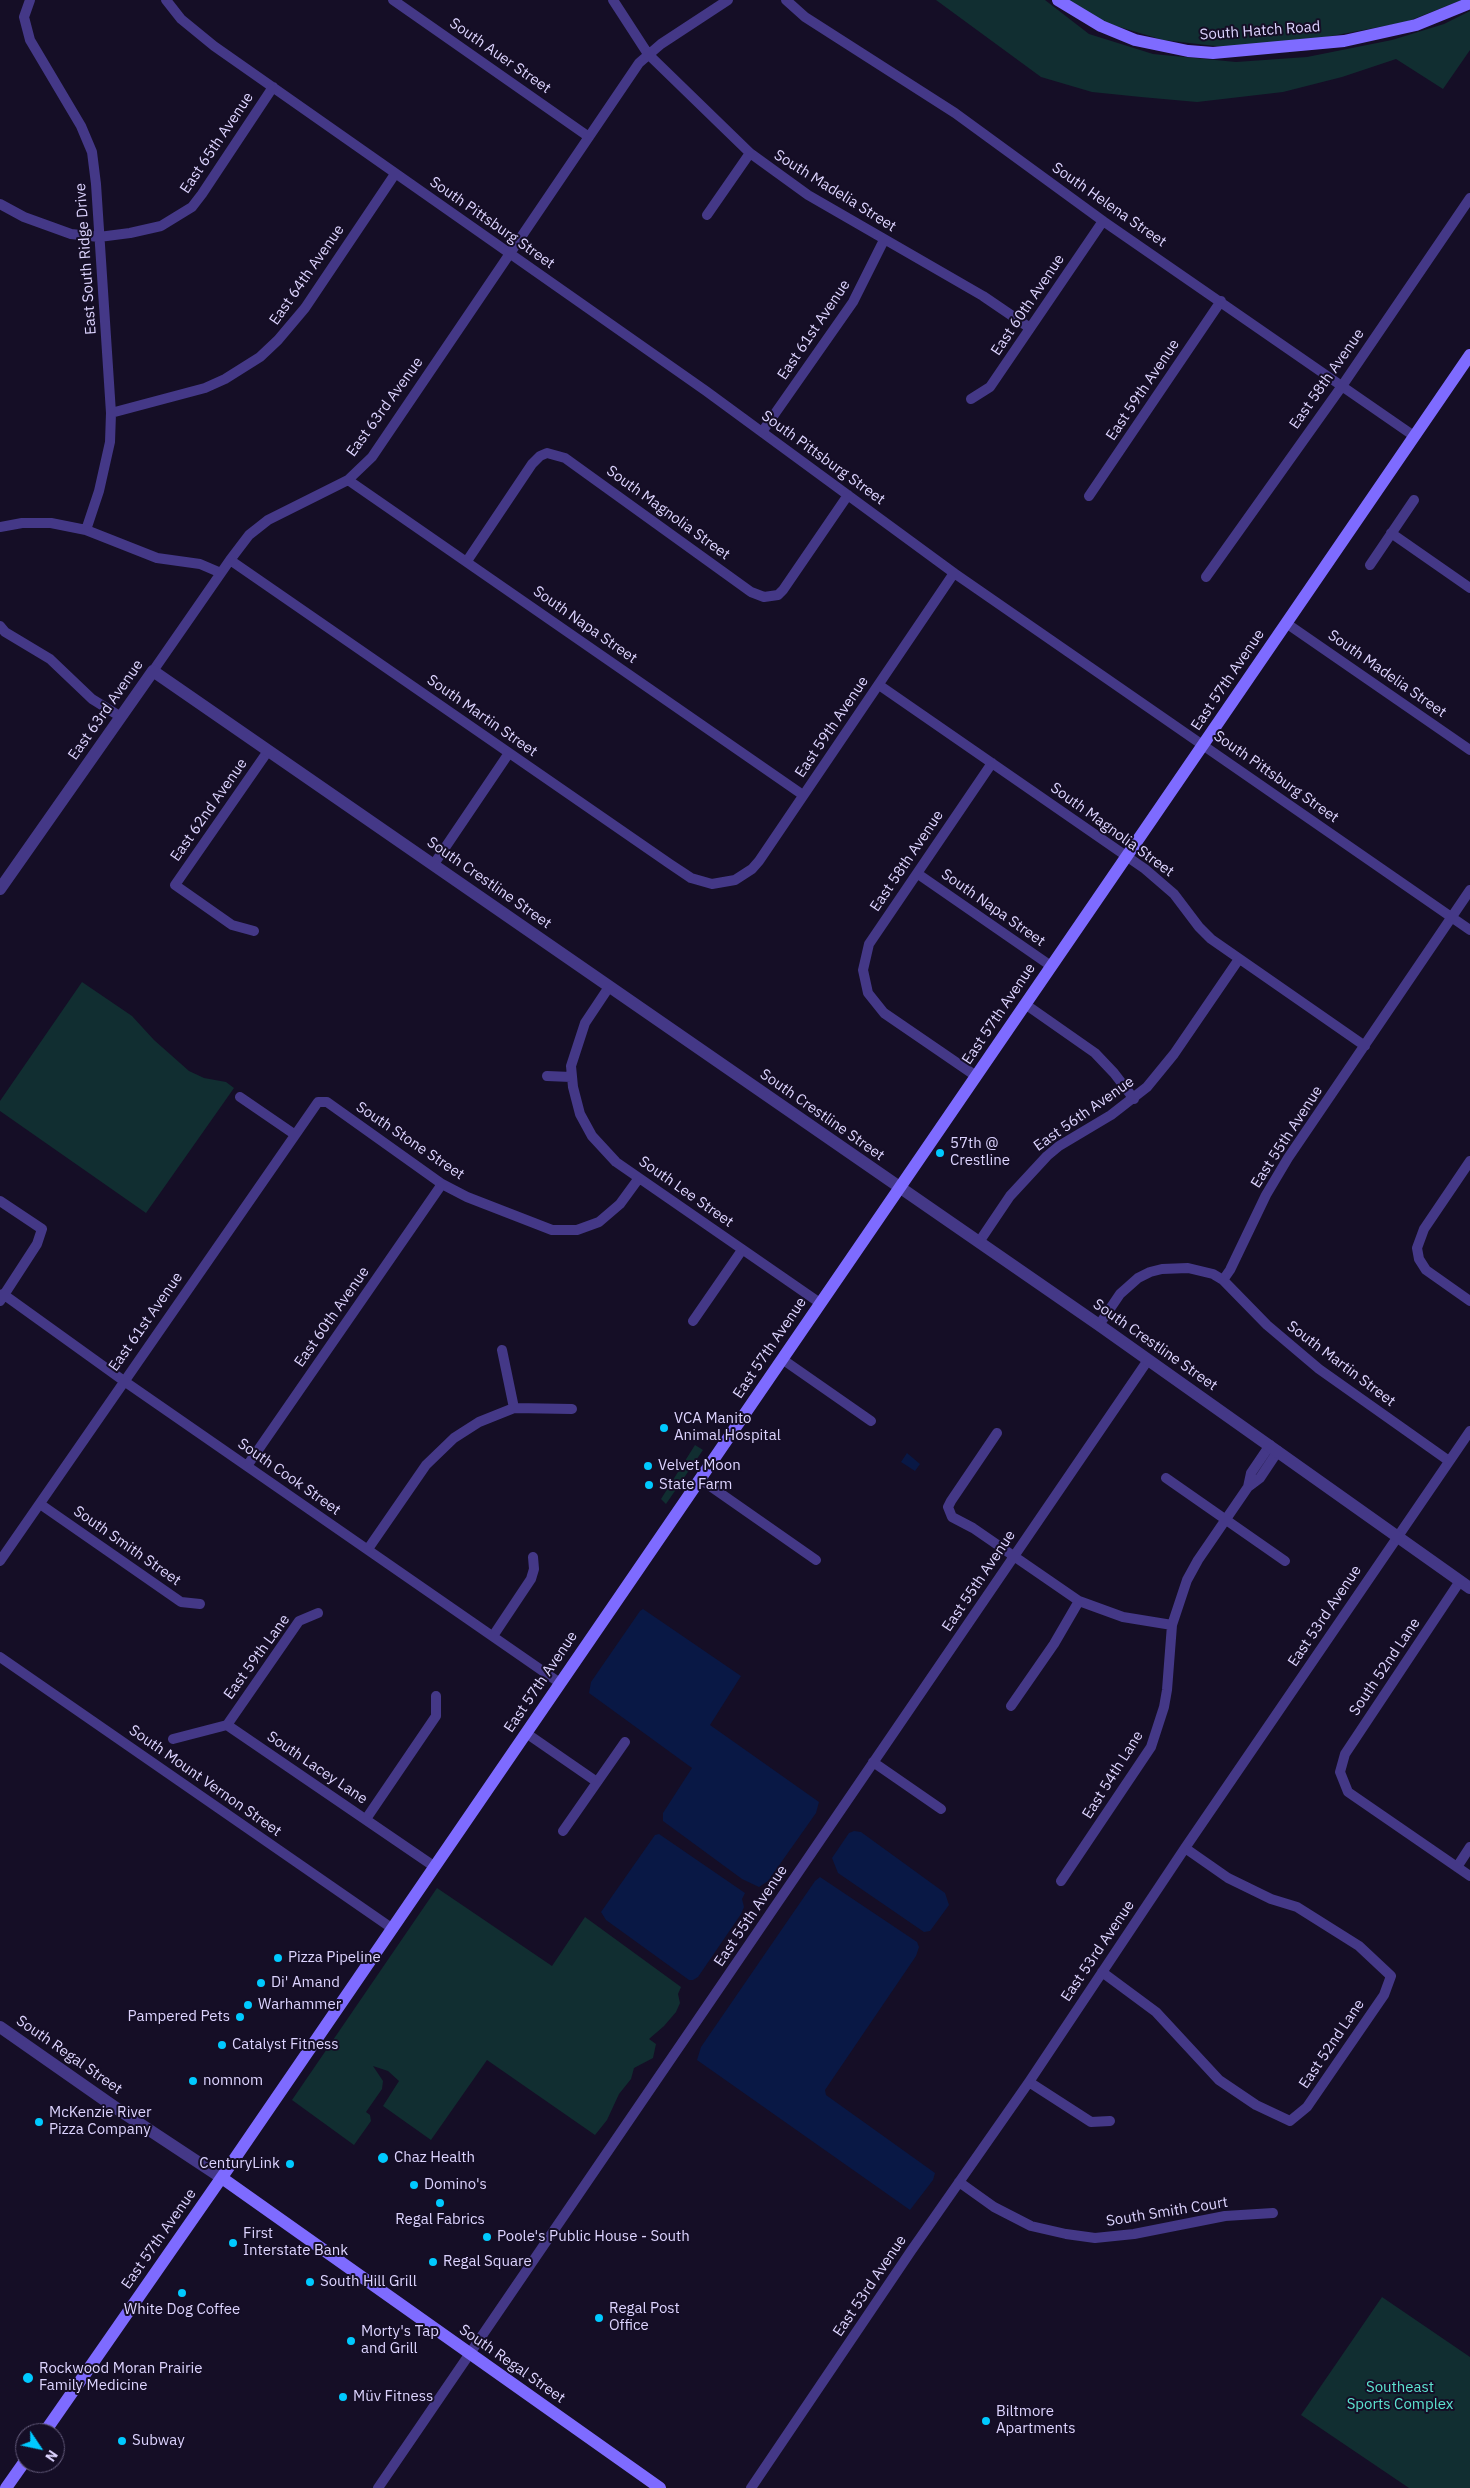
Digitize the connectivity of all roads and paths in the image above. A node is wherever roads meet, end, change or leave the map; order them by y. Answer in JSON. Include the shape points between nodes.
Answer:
{"nodes":[{"id":1,"x":30,"y":0,"type":"edge"},
{"id":2,"x":166,"y":0,"type":"edge"},
{"id":3,"x":393,"y":0,"type":"edge"},
{"id":4,"x":613,"y":0,"type":"edge"},
{"id":5,"x":728,"y":0,"type":"edge"},
{"id":6,"x":786,"y":0,"type":"edge"},
{"id":7,"x":1058,"y":0,"type":"edge"},
{"id":8,"x":1470,"y":3,"type":"edge"},
{"id":9,"x":648,"y":54,"type":"junction"},
{"id":10,"x":272,"y":87,"type":"junction"},
{"id":11,"x":589,"y":137,"type":"junction"},
{"id":12,"x":750,"y":153,"type":"junction"},
{"id":13,"x":395,"y":174,"type":"junction"},
{"id":14,"x":1470,"y":198,"type":"edge"},
{"id":15,"x":0,"y":204,"type":"edge"},
{"id":16,"x":707,"y":216,"type":"dead end"},
{"id":17,"x":1104,"y":221,"type":"junction"},
{"id":18,"x":99,"y":237,"type":"junction"},
{"id":19,"x":884,"y":240,"type":"junction"},
{"id":20,"x":511,"y":254,"type":"junction"},
{"id":21,"x":1221,"y":301,"type":"junction"},
{"id":22,"x":1030,"y":328,"type":"junction"},
{"id":23,"x":1470,"y":355,"type":"edge"},
{"id":24,"x":1342,"y":386,"type":"junction"},
{"id":25,"x":971,"y":398,"type":"dead end"},
{"id":26,"x":111,"y":413,"type":"junction"},
{"id":27,"x":762,"y":432,"type":"junction"},
{"id":28,"x":1414,"y":436,"type":"junction"},
{"id":29,"x":348,"y":480,"type":"junction"},
{"id":30,"x":848,"y":495,"type":"junction"},
{"id":31,"x":1089,"y":496,"type":"dead end"},
{"id":32,"x":1414,"y":500,"type":"dead end"},
{"id":33,"x":0,"y":527,"type":"edge"},
{"id":34,"x":86,"y":530,"type":"junction"},
{"id":35,"x":1391,"y":534,"type":"junction"},
{"id":36,"x":230,"y":560,"type":"junction"},
{"id":37,"x":467,"y":561,"type":"junction"},
{"id":38,"x":1370,"y":565,"type":"dead end"},
{"id":39,"x":220,"y":573,"type":"junction"},
{"id":40,"x":954,"y":574,"type":"junction"},
{"id":41,"x":1206,"y":577,"type":"dead end"},
{"id":42,"x":1470,"y":588,"type":"edge"},
{"id":43,"x":1286,"y":623,"type":"junction"},
{"id":44,"x":0,"y":626,"type":"edge"},
{"id":45,"x":153,"y":671,"type":"junction"},
{"id":46,"x":879,"y":685,"type":"junction"},
{"id":47,"x":121,"y":717,"type":"junction"},
{"id":48,"x":1203,"y":744,"type":"junction"},
{"id":49,"x":1470,"y":750,"type":"edge"},
{"id":50,"x":268,"y":751,"type":"junction"},
{"id":51,"x":509,"y":753,"type":"junction"},
{"id":52,"x":992,"y":763,"type":"junction"},
{"id":53,"x":803,"y":795,"type":"junction"},
{"id":54,"x":1126,"y":856,"type":"junction"},
{"id":55,"x":434,"y":864,"type":"junction"},
{"id":56,"x":918,"y":874,"type":"junction"},
{"id":57,"x":723,"y":883,"type":"joint"},
{"id":58,"x":0,"y":889,"type":"edge"},
{"id":59,"x":1470,"y":890,"type":"edge"},
{"id":60,"x":1451,"y":917,"type":"junction"},
{"id":61,"x":1470,"y":930,"type":"edge"},
{"id":62,"x":254,"y":931,"type":"dead end"},
{"id":63,"x":1239,"y":959,"type":"junction"},
{"id":64,"x":1051,"y":966,"type":"junction"},
{"id":65,"x":609,"y":987,"type":"junction"},
{"id":66,"x":1025,"y":1004,"type":"junction"},
{"id":67,"x":1365,"y":1046,"type":"junction"},
{"id":68,"x":547,"y":1076,"type":"dead end"},
{"id":69,"x":571,"y":1076,"type":"junction"},
{"id":70,"x":976,"y":1076,"type":"junction"},
{"id":71,"x":240,"y":1097,"type":"dead end"},
{"id":72,"x":1134,"y":1099,"type":"junction"},
{"id":73,"x":318,"y":1102,"type":"joint"},
{"id":74,"x":294,"y":1134,"type":"junction"},
{"id":75,"x":1470,"y":1161,"type":"edge"},
{"id":76,"x":640,"y":1178,"type":"junction"},
{"id":77,"x":442,"y":1184,"type":"junction"},
{"id":78,"x":900,"y":1188,"type":"junction"},
{"id":79,"x":0,"y":1201,"type":"edge"},
{"id":80,"x":979,"y":1242,"type":"junction"},
{"id":81,"x":742,"y":1250,"type":"junction"},
{"id":82,"x":1223,"y":1280,"type":"junction"},
{"id":83,"x":1,"y":1297,"type":"edge"},
{"id":84,"x":1470,"y":1301,"type":"edge"},
{"id":85,"x":820,"y":1303,"type":"junction"},
{"id":86,"x":693,"y":1321,"type":"dead end"},
{"id":87,"x":1099,"y":1326,"type":"junction"},
{"id":88,"x":502,"y":1350,"type":"dead end"},
{"id":89,"x":782,"y":1359,"type":"junction"},
{"id":90,"x":1148,"y":1360,"type":"junction"},
{"id":91,"x":124,"y":1381,"type":"junction"},
{"id":92,"x":514,"y":1408,"type":"junction"},
{"id":93,"x":572,"y":1409,"type":"dead end"},
{"id":94,"x":871,"y":1421,"type":"dead end"},
{"id":95,"x":1470,"y":1431,"type":"edge"},
{"id":96,"x":997,"y":1433,"type":"dead end"},
{"id":97,"x":1274,"y":1448,"type":"junction"},
{"id":98,"x":1449,"y":1461,"type":"junction"},
{"id":99,"x":247,"y":1466,"type":"junction"},
{"id":100,"x":1166,"y":1478,"type":"dead end"},
{"id":101,"x":700,"y":1479,"type":"junction"},
{"id":102,"x":40,"y":1504,"type":"junction"},
{"id":103,"x":1225,"y":1520,"type":"junction"},
{"id":104,"x":1397,"y":1537,"type":"junction"},
{"id":105,"x":368,"y":1550,"type":"junction"},
{"id":106,"x":1014,"y":1556,"type":"junction"},
{"id":107,"x":533,"y":1557,"type":"dead end"},
{"id":108,"x":816,"y":1560,"type":"dead end"},
{"id":109,"x":0,"y":1561,"type":"edge"},
{"id":110,"x":1285,"y":1561,"type":"dead end"},
{"id":111,"x":1465,"y":1584,"type":"edge"},
{"id":112,"x":1079,"y":1600,"type":"junction"},
{"id":113,"x":200,"y":1604,"type":"dead end"},
{"id":114,"x":318,"y":1613,"type":"dead end"},
{"id":115,"x":1172,"y":1625,"type":"junction"},
{"id":116,"x":493,"y":1636,"type":"junction"},
{"id":117,"x":0,"y":1657,"type":"edge"},
{"id":118,"x":560,"y":1683,"type":"junction"},
{"id":119,"x":436,"y":1696,"type":"dead end"},
{"id":120,"x":1011,"y":1706,"type":"dead end"},
{"id":121,"x":227,"y":1725,"type":"junction"},
{"id":122,"x":526,"y":1732,"type":"junction"},
{"id":123,"x":173,"y":1738,"type":"dead end"},
{"id":124,"x":625,"y":1742,"type":"dead end"},
{"id":125,"x":873,"y":1762,"type":"junction"},
{"id":126,"x":597,"y":1782,"type":"junction"},
{"id":127,"x":941,"y":1809,"type":"dead end"},
{"id":128,"x":366,"y":1819,"type":"junction"},
{"id":129,"x":563,"y":1832,"type":"dead end"},
{"id":130,"x":1470,"y":1847,"type":"edge"},
{"id":131,"x":1185,"y":1848,"type":"junction"},
{"id":132,"x":435,"y":1867,"type":"junction"},
{"id":133,"x":1457,"y":1867,"type":"junction"},
{"id":134,"x":1470,"y":1876,"type":"edge"},
{"id":135,"x":1061,"y":1881,"type":"dead end"},
{"id":136,"x":393,"y":1929,"type":"junction"},
{"id":137,"x":1102,"y":1972,"type":"junction"},
{"id":138,"x":0,"y":2027,"type":"edge"},
{"id":139,"x":1030,"y":2082,"type":"junction"},
{"id":140,"x":1110,"y":2121,"type":"dead end"},
{"id":141,"x":222,"y":2178,"type":"junction"},
{"id":142,"x":959,"y":2182,"type":"junction"},
{"id":143,"x":1273,"y":2213,"type":"dead end"},
{"id":144,"x":470,"y":2354,"type":"junction"},
{"id":145,"x":51,"y":2423,"type":"edge"},
{"id":146,"x":16,"y":2473,"type":"edge"},
{"id":147,"x":6,"y":2488,"type":"edge"},
{"id":148,"x":378,"y":2488,"type":"edge"},
{"id":149,"x":660,"y":2488,"type":"edge"},
{"id":150,"x":751,"y":2488,"type":"edge"}],
"edges":[{"from":1,"to":18,"type":"street","name":"East South Ridge Drive","via":[[24,17],[30,40],[81,126],[92,152]]},
{"from":2,"to":10,"type":"street","name":"South Pittsburg Street","via":[[194,31]]},
{"from":3,"to":11,"type":"street","name":"South Auer Street"},
{"from":4,"to":9,"type":"street","name":"South Madelia Street"},
{"from":5,"to":9,"type":"street","name":"East 63rd Avenue"},
{"from":6,"to":17,"type":"street","name":"South Helena Street","via":[[805,17],[955,113]]},
{"from":7,"to":8,"type":"main road","name":"South Hatch Road","via":[[1101,26],[1135,40],[1213,53],[1353,39],[1416,25]]},
{"from":9,"to":11,"type":"street","name":"East 63rd Avenue","via":[[632,72]]},
{"from":9,"to":12,"type":"street","name":"South Madelia Street"},
{"from":10,"to":13,"type":"street","name":"South Pittsburg Street"},
{"from":10,"to":18,"type":"street","name":"East 65th Avenue","via":[[192,207],[161,226]]},
{"from":11,"to":20,"type":"street","name":"East 63rd Avenue"},
{"from":12,"to":16,"type":"street"},
{"from":12,"to":19,"type":"street","name":"South Madelia Street","via":[[802,191]]},
{"from":13,"to":20,"type":"street","name":"South Pittsburg Street"},
{"from":13,"to":26,"type":"street","name":"East 64th Avenue","via":[[301,314],[260,357],[205,388]]},
{"from":14,"to":24,"type":"street","name":"East 58th Avenue"},
{"from":15,"to":18,"type":"street","name":"East 65th Avenue","via":[[63,232]]},
{"from":17,"to":21,"type":"street","name":"South Helena Street"},
{"from":17,"to":22,"type":"street","name":"East 60th Avenue"},
{"from":18,"to":26,"type":"street","name":"East South Ridge Drive"},
{"from":19,"to":22,"type":"street","name":"South Madelia Street","via":[[983,296]]},
{"from":19,"to":27,"type":"street","name":"East 61st Avenue","via":[[853,302]]},
{"from":20,"to":27,"type":"street","name":"South Pittsburg Street"},
{"from":20,"to":29,"type":"street","name":"East 63rd Avenue","via":[[380,447]]},
{"from":21,"to":24,"type":"street","name":"South Helena Street"},
{"from":21,"to":31,"type":"street","name":"East 59th Avenue"},
{"from":22,"to":25,"type":"street","name":"East 60th Avenue","via":[[990,387]]},
{"from":23,"to":28,"type":"main road","name":"East 57th Avenue"},
{"from":24,"to":28,"type":"street","name":"South Helena Street"},
{"from":24,"to":41,"type":"street","name":"East 58th Avenue"},
{"from":26,"to":34,"type":"street","name":"East South Ridge Drive","via":[[110,442],[99,492]]},
{"from":27,"to":30,"type":"street","name":"South Pittsburg Street"},
{"from":28,"to":43,"type":"main road","name":"East 57th Avenue"},
{"from":29,"to":36,"type":"street","name":"East 63rd Avenue","via":[[268,520],[250,535]]},
{"from":29,"to":37,"type":"street","name":"South Napa Street"},
{"from":30,"to":37,"type":"street","name":"South Magnolia Street","via":[[783,590],[770,597],[750,592],[565,458],[547,453],[532,464]]},
{"from":30,"to":40,"type":"street","name":"South Pittsburg Street"},
{"from":32,"to":35,"type":"street"},
{"from":33,"to":34,"type":"street","via":[[51,523]]},
{"from":34,"to":39,"type":"street","via":[[158,558],[200,564]]},
{"from":35,"to":38,"type":"street"},
{"from":35,"to":42,"type":"street"},
{"from":36,"to":39,"type":"street","name":"East 63rd Avenue"},
{"from":36,"to":51,"type":"street","name":"South Martin Street"},
{"from":37,"to":53,"type":"street","name":"South Napa Street"},
{"from":39,"to":45,"type":"street","name":"East 63rd Avenue"},
{"from":40,"to":46,"type":"street","name":"East 59th Avenue"},
{"from":40,"to":48,"type":"street","name":"South Pittsburg Street"},
{"from":43,"to":48,"type":"main road","name":"East 57th Avenue"},
{"from":43,"to":49,"type":"street","name":"South Madelia Street"},
{"from":44,"to":47,"type":"street","via":[[50,659],[92,699]]},
{"from":45,"to":47,"type":"street","name":"East 63rd Avenue"},
{"from":45,"to":50,"type":"street","name":"South Crestline Street"},
{"from":46,"to":52,"type":"street","name":"South Magnolia Street"},
{"from":46,"to":53,"type":"street","name":"East 59th Avenue"},
{"from":47,"to":58,"type":"street","name":"East 63rd Avenue"},
{"from":48,"to":54,"type":"main road","name":"East 57th Avenue"},
{"from":48,"to":60,"type":"street","name":"South Pittsburg Street"},
{"from":50,"to":55,"type":"street","name":"South Crestline Street"},
{"from":50,"to":62,"type":"street","name":"East 62nd Avenue","via":[[175,885],[232,925]]},
{"from":51,"to":55,"type":"street"},
{"from":51,"to":57,"type":"street","name":"South Martin Street","via":[[691,878]]},
{"from":52,"to":54,"type":"street","name":"South Magnolia Street"},
{"from":52,"to":56,"type":"street","name":"East 58th Avenue"},
{"from":53,"to":57,"type":"street","name":"East 59th Avenue","via":[[752,869],[735,880]]},
{"from":54,"to":63,"type":"street","name":"South Magnolia Street","via":[[1157,878],[1204,932]]},
{"from":54,"to":64,"type":"main road","name":"East 57th Avenue"},
{"from":55,"to":65,"type":"street","name":"South Crestline Street"},
{"from":56,"to":64,"type":"street","name":"South Napa Street"},
{"from":56,"to":70,"type":"street","name":"East 58th Avenue","via":[[869,944],[863,962],[864,982],[873,1002],[884,1013]]},
{"from":59,"to":60,"type":"street","name":"East 55th Avenue"},
{"from":60,"to":61,"type":"street","name":"South Pittsburg Street"},
{"from":60,"to":67,"type":"street","name":"East 55th Avenue"},
{"from":63,"to":67,"type":"street","name":"South Magnolia Street"},
{"from":63,"to":72,"type":"street","name":"East 56th Avenue","via":[[1174,1054]]},
{"from":64,"to":66,"type":"main road","name":"East 57th Avenue"},
{"from":65,"to":69,"type":"street","name":"South Lee Street","via":[[578,1039]]},
{"from":65,"to":78,"type":"street","name":"South Crestline Street"},
{"from":66,"to":70,"type":"main road","name":"East 57th Avenue"},
{"from":66,"to":72,"type":"street","via":[[1095,1054]]},
{"from":67,"to":82,"type":"street","name":"East 55th Avenue","via":[[1276,1178]]},
{"from":68,"to":69,"type":"street"},
{"from":69,"to":76,"type":"street","name":"South Lee Street","via":[[580,1114],[592,1136],[608,1155]]},
{"from":70,"to":78,"type":"main road","name":"East 57th Avenue"},
{"from":71,"to":74,"type":"street"},
{"from":72,"to":80,"type":"street","name":"East 56th Avenue","via":[[1047,1156],[1010,1196]]},
{"from":73,"to":74,"type":"street","name":"East 61st Avenue"},
{"from":73,"to":77,"type":"street","name":"South Stone Street","via":[[327,1102]]},
{"from":74,"to":91,"type":"street","name":"East 61st Avenue"},
{"from":75,"to":84,"type":"street","via":[[1418,1243],[1418,1253],[1426,1270]]},
{"from":76,"to":77,"type":"street","name":"South Stone Street","via":[[620,1204],[599,1222],[577,1230],[552,1230],[467,1198]]},
{"from":76,"to":81,"type":"street","name":"South Lee Street"},
{"from":77,"to":99,"type":"street","name":"East 60th Avenue"},
{"from":78,"to":80,"type":"street","name":"South Crestline Street"},
{"from":78,"to":85,"type":"main road","name":"East 57th Avenue"},
{"from":79,"to":83,"type":"street","via":[[42,1229],[37,1244]]},
{"from":80,"to":87,"type":"street","name":"South Crestline Street"},
{"from":81,"to":85,"type":"street","name":"South Lee Street"},
{"from":81,"to":86,"type":"street"},
{"from":82,"to":87,"type":"street","via":[[1188,1268],[1162,1268],[1150,1272],[1125,1290]]},
{"from":82,"to":98,"type":"street","name":"South Martin Street","via":[[1267,1325],[1312,1363]]},
{"from":83,"to":91,"type":"street","name":"South Cook Street"},
{"from":85,"to":89,"type":"main road","name":"East 57th Avenue"},
{"from":87,"to":90,"type":"street","name":"South Crestline Street"},
{"from":88,"to":92,"type":"street"},
{"from":89,"to":94,"type":"street"},
{"from":89,"to":101,"type":"main road","name":"East 57th Avenue"},
{"from":90,"to":97,"type":"street","name":"South Crestline Street"},
{"from":90,"to":106,"type":"street","name":"East 55th Avenue"},
{"from":91,"to":99,"type":"street","name":"South Cook Street"},
{"from":91,"to":102,"type":"street","name":"East 61st Avenue"},
{"from":92,"to":93,"type":"street"},
{"from":92,"to":105,"type":"street","via":[[479,1422],[441,1449]]},
{"from":95,"to":98,"type":"street","name":"East 53rd Avenue"},
{"from":96,"to":106,"type":"street","via":[[951,1501],[948,1512]]},
{"from":97,"to":103,"type":"street","name":"East 54th Lane","via":[[1260,1478],[1248,1487]]},
{"from":97,"to":104,"type":"street","name":"South Crestline Street"},
{"from":98,"to":104,"type":"street","name":"East 53rd Avenue"},
{"from":99,"to":105,"type":"street","name":"South Cook Street"},
{"from":100,"to":103,"type":"street"},
{"from":101,"to":108,"type":"street"},
{"from":101,"to":118,"type":"main road","name":"East 57th Avenue"},
{"from":102,"to":109,"type":"street","name":"East 61st Avenue"},
{"from":102,"to":113,"type":"street","name":"South Smith Street","via":[[182,1602]]},
{"from":103,"to":110,"type":"street"},
{"from":103,"to":115,"type":"street","name":"East 54th Lane","via":[[1187,1580]]},
{"from":104,"to":111,"type":"street","name":"South Crestline Street"},
{"from":104,"to":131,"type":"street","name":"East 53rd Avenue"},
{"from":105,"to":116,"type":"street","name":"South Cook Street"},
{"from":106,"to":112,"type":"street"},
{"from":106,"to":125,"type":"street","name":"East 55th Avenue"},
{"from":107,"to":116,"type":"street","via":[[531,1579]]},
{"from":111,"to":133,"type":"street","name":"South 52nd Lane","via":[[1345,1754],[1340,1772],[1348,1792]]},
{"from":112,"to":115,"type":"street","via":[[1123,1617]]},
{"from":112,"to":120,"type":"street","via":[[1054,1644]]},
{"from":114,"to":121,"type":"street","name":"East 59th Lane","via":[[298,1621]]},
{"from":115,"to":135,"type":"street","name":"East 54th Lane","via":[[1167,1690],[1151,1747]]},
{"from":116,"to":118,"type":"street","name":"South Cook Street"},
{"from":117,"to":136,"type":"street","name":"South Mount Vernon Street"},
{"from":118,"to":122,"type":"main road","name":"East 57th Avenue"},
{"from":119,"to":128,"type":"street","via":[[436,1716]]},
{"from":121,"to":123,"type":"street"},
{"from":121,"to":128,"type":"street","name":"South Lacey Lane"},
{"from":122,"to":126,"type":"street"},
{"from":122,"to":132,"type":"main road","name":"East 57th Avenue"},
{"from":124,"to":126,"type":"street"},
{"from":125,"to":127,"type":"street"},
{"from":125,"to":144,"type":"street","name":"East 55th Avenue"},
{"from":126,"to":129,"type":"street"},
{"from":128,"to":132,"type":"street","name":"South Lacey Lane"},
{"from":130,"to":133,"type":"street"},
{"from":131,"to":137,"type":"street","name":"East 53rd Avenue"},
{"from":131,"to":137,"type":"street","name":"East 52nd Lane","via":[[1228,1878],[1271,1899],[1297,1907],[1358,1946],[1391,1976],[1384,1995],[1307,2107],[1290,2121],[1256,2105],[1219,2080],[1156,2012]]},
{"from":132,"to":136,"type":"main road","name":"East 57th Avenue"},
{"from":133,"to":134,"type":"street"},
{"from":136,"to":141,"type":"main road","name":"East 57th Avenue"},
{"from":137,"to":139,"type":"street","name":"East 53rd Avenue"},
{"from":138,"to":141,"type":"street","name":"South Regal Street"},
{"from":139,"to":140,"type":"street","via":[[1091,2122]]},
{"from":139,"to":142,"type":"street","name":"East 53rd Avenue"},
{"from":141,"to":144,"type":"main road","name":"South Regal Street"},
{"from":141,"to":145,"type":"main road","name":"East 57th Avenue"},
{"from":142,"to":143,"type":"street","name":"South Smith Court","via":[[994,2207],[1031,2226],[1095,2238],[1134,2234],[1225,2216]]},
{"from":142,"to":150,"type":"street","name":"East 53rd Avenue"},
{"from":144,"to":148,"type":"street","name":"East 55th Avenue"},
{"from":144,"to":149,"type":"main road","name":"South Regal Street"},
{"from":146,"to":147,"type":"main road"}]}
